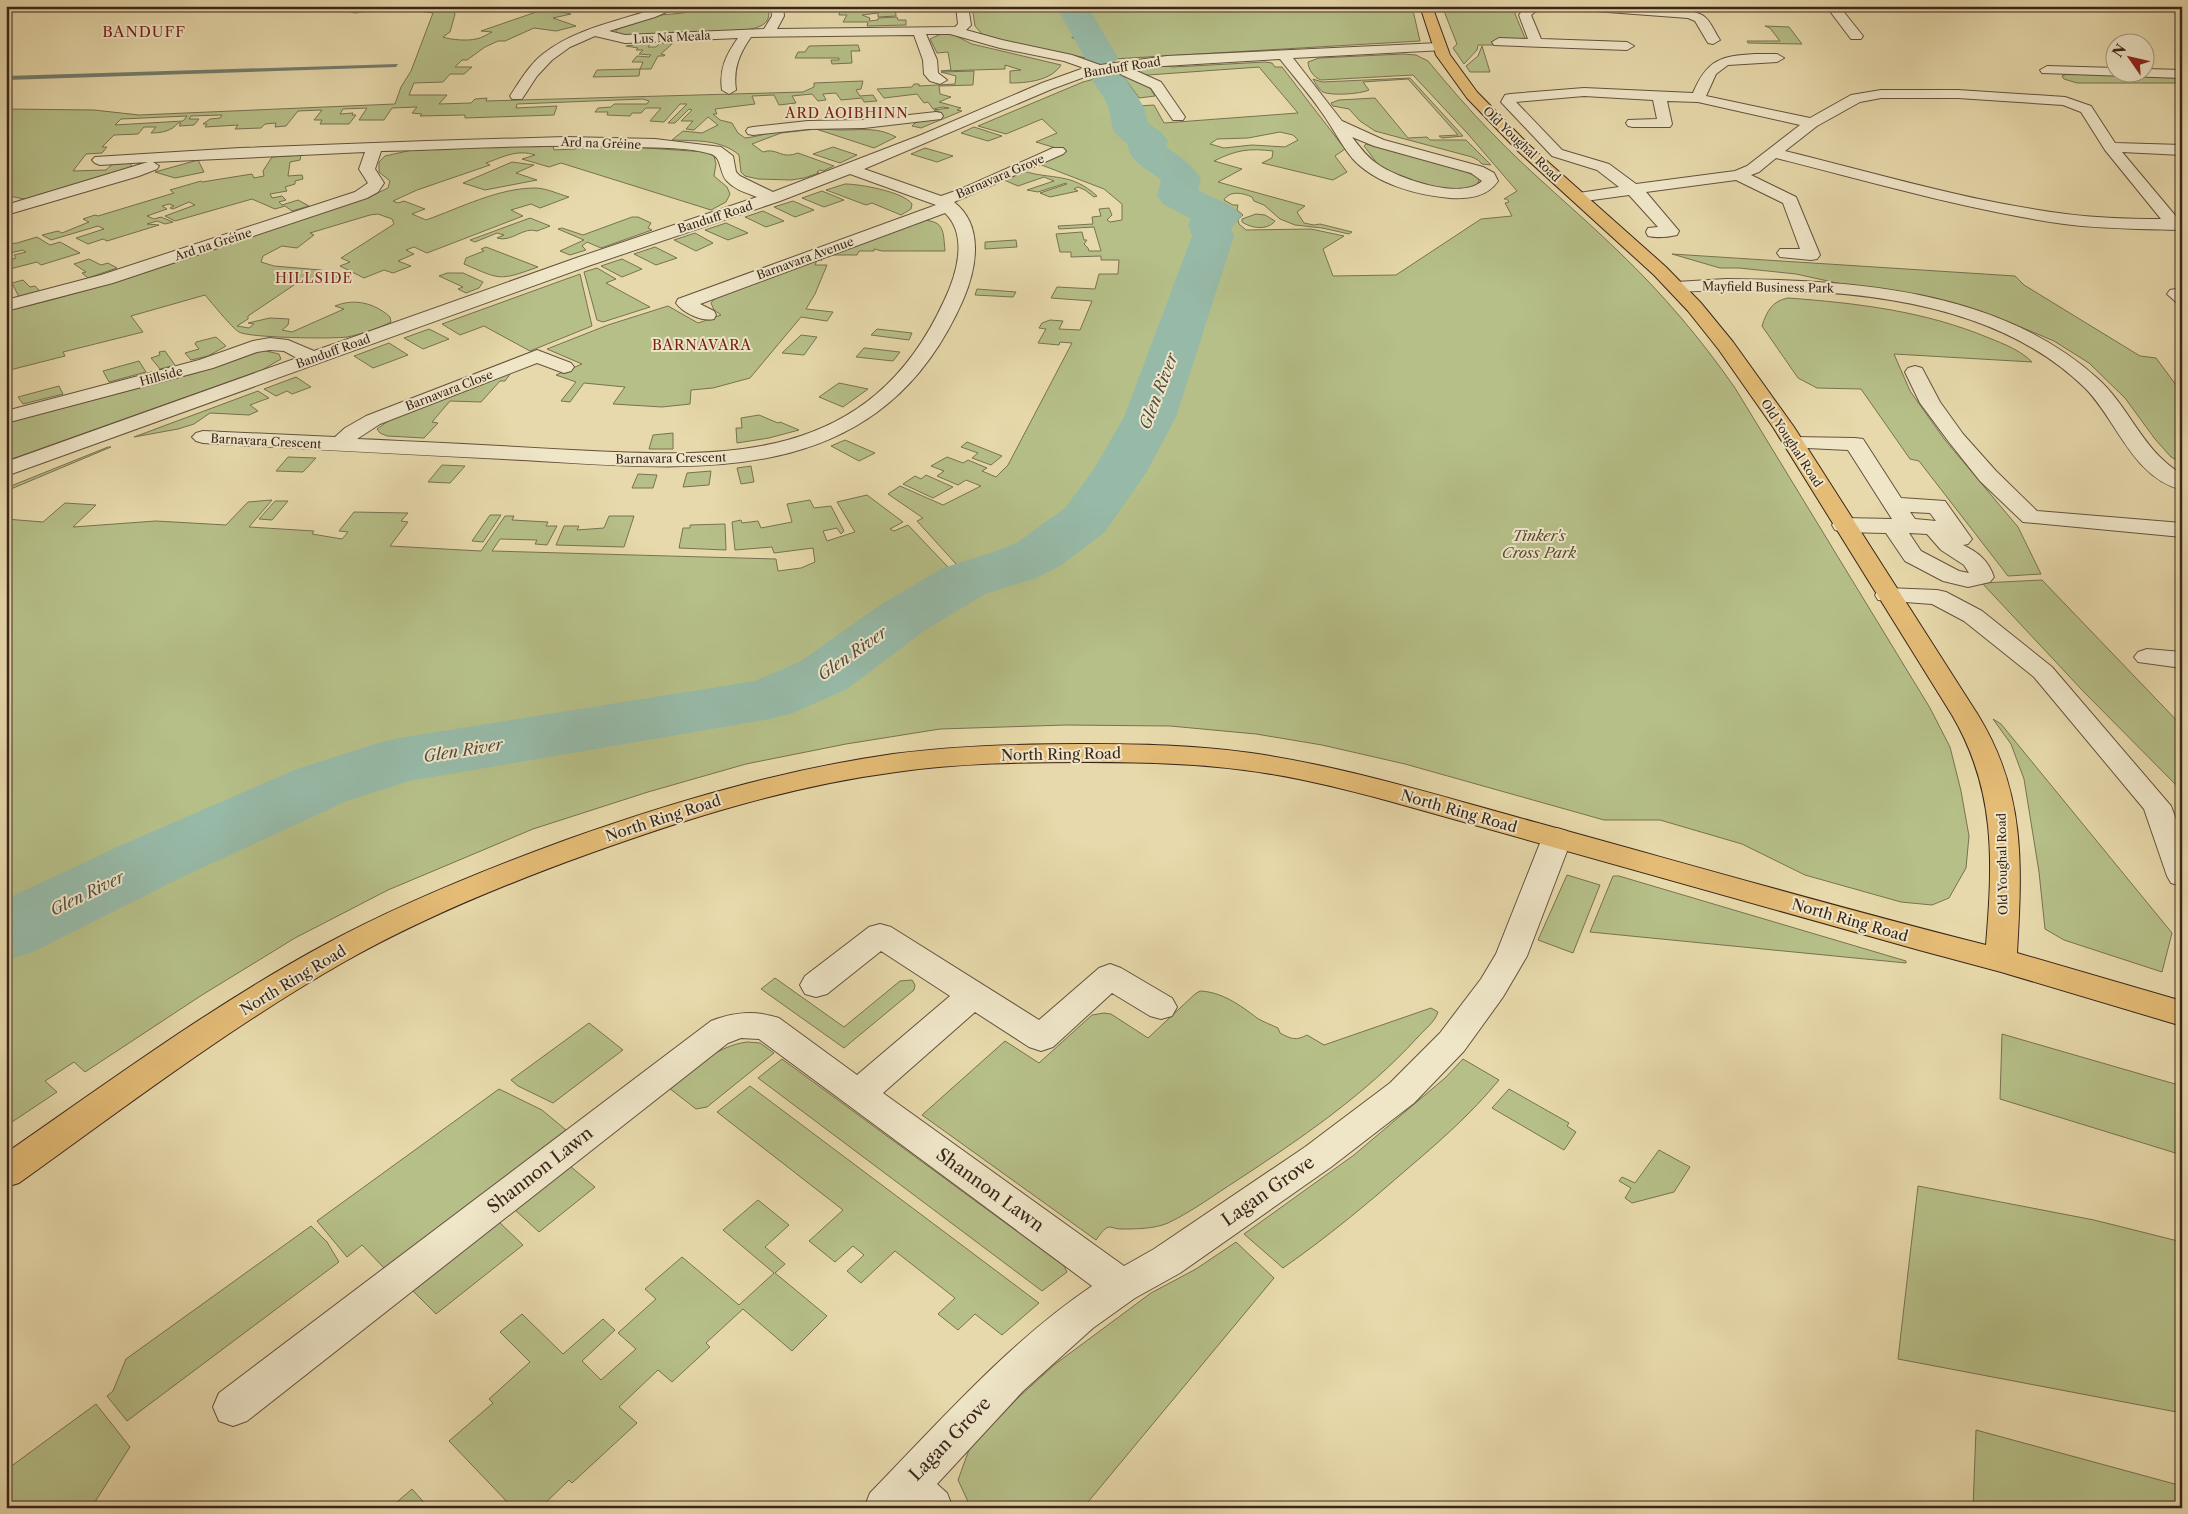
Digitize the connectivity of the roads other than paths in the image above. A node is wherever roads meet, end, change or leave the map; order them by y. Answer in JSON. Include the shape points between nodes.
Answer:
{"nodes":[{"id":1,"x":674,"y":6,"type":"edge"},
{"id":2,"x":777,"y":6,"type":"edge"},
{"id":3,"x":962,"y":6,"type":"edge"},
{"id":4,"x":1426,"y":6,"type":"edge"},
{"id":5,"x":1537,"y":6,"type":"edge"},
{"id":6,"x":1581,"y":6,"type":"edge"},
{"id":7,"x":1832,"y":6,"type":"edge"},
{"id":8,"x":1612,"y":7,"type":"edge"},
{"id":9,"x":920,"y":30,"type":"junction"},
{"id":10,"x":958,"y":31,"type":"junction"},
{"id":11,"x":595,"y":32,"type":"junction"},
{"id":12,"x":1871,"y":32,"type":"dead end"},
{"id":13,"x":748,"y":33,"type":"junction"},
{"id":14,"x":769,"y":33,"type":"junction"},
{"id":15,"x":1713,"y":40,"type":"dead end"},
{"id":16,"x":1499,"y":42,"type":"dead end"},
{"id":17,"x":1536,"y":43,"type":"junction"},
{"id":18,"x":1627,"y":46,"type":"dead end"},
{"id":19,"x":1439,"y":47,"type":"junction"},
{"id":20,"x":1284,"y":54,"type":"junction"},
{"id":21,"x":1776,"y":58,"type":"dead end"},
{"id":22,"x":2034,"y":60,"type":"dead end"},
{"id":23,"x":1118,"y":65,"type":"junction"},
{"id":24,"x":1099,"y":69,"type":"junction"},
{"id":25,"x":2047,"y":70,"type":"junction"},
{"id":26,"x":2182,"y":74,"type":"edge"},
{"id":27,"x":940,"y":80,"type":"dead end"},
{"id":28,"x":2102,"y":86,"type":"dead end"},
{"id":29,"x":2182,"y":86,"type":"edge"},
{"id":30,"x":729,"y":90,"type":"dead end"},
{"id":31,"x":1659,"y":95,"type":"junction"},
{"id":32,"x":517,"y":96,"type":"dead end"},
{"id":33,"x":1698,"y":98,"type":"junction"},
{"id":34,"x":2065,"y":101,"type":"junction"},
{"id":35,"x":936,"y":116,"type":"dead end"},
{"id":36,"x":1178,"y":117,"type":"dead end"},
{"id":37,"x":891,"y":122,"type":"junction"},
{"id":38,"x":1633,"y":123,"type":"dead end"},
{"id":39,"x":1812,"y":123,"type":"junction"},
{"id":40,"x":1337,"y":124,"type":"junction"},
{"id":41,"x":753,"y":131,"type":"dead end"},
{"id":42,"x":926,"y":138,"type":"junction"},
{"id":43,"x":375,"y":147,"type":"junction"},
{"id":44,"x":2110,"y":147,"type":"junction"},
{"id":45,"x":2182,"y":150,"type":"edge"},
{"id":46,"x":1058,"y":151,"type":"dead end"},
{"id":47,"x":1773,"y":153,"type":"junction"},
{"id":48,"x":163,"y":156,"type":"junction"},
{"id":49,"x":100,"y":160,"type":"dead end"},
{"id":50,"x":849,"y":169,"type":"junction"},
{"id":51,"x":1738,"y":175,"type":"junction"},
{"id":52,"x":1631,"y":190,"type":"junction"},
{"id":53,"x":1578,"y":196,"type":"junction"},
{"id":54,"x":774,"y":198,"type":"junction"},
{"id":55,"x":946,"y":203,"type":"junction"},
{"id":56,"x":6,"y":210,"type":"edge"},
{"id":57,"x":2178,"y":225,"type":"edge"},
{"id":58,"x":1654,"y":232,"type":"dead end"},
{"id":59,"x":1786,"y":253,"type":"dead end"},
{"id":60,"x":1676,"y":287,"type":"junction"},
{"id":61,"x":6,"y":306,"type":"edge"},
{"id":62,"x":706,"y":315,"type":"dead end"},
{"id":63,"x":313,"y":358,"type":"junction"},
{"id":64,"x":564,"y":367,"type":"dead end"},
{"id":65,"x":1915,"y":372,"type":"dead end"},
{"id":66,"x":6,"y":416,"type":"edge"},
{"id":67,"x":203,"y":438,"type":"dead end"},
{"id":68,"x":1794,"y":443,"type":"junction"},
{"id":69,"x":339,"y":445,"type":"junction"},
{"id":70,"x":6,"y":470,"type":"edge"},
{"id":71,"x":2182,"y":483,"type":"edge"},
{"id":72,"x":1898,"y":519,"type":"junction"},
{"id":73,"x":1843,"y":525,"type":"junction"},
{"id":74,"x":2182,"y":530,"type":"edge"},
{"id":75,"x":1887,"y":595,"type":"junction"},
{"id":76,"x":2147,"y":657,"type":"dead end"},
{"id":77,"x":2182,"y":660,"type":"edge"},
{"id":78,"x":1557,"y":838,"type":"junction"},
{"id":79,"x":2182,"y":876,"type":"edge"},
{"id":80,"x":2001,"y":960,"type":"junction"},
{"id":81,"x":816,"y":985,"type":"dead end"},
{"id":82,"x":973,"y":995,"type":"junction"},
{"id":83,"x":1161,"y":1007,"type":"dead end"},
{"id":84,"x":2182,"y":1014,"type":"edge"},
{"id":85,"x":858,"y":1094,"type":"junction"},
{"id":86,"x":6,"y":1172,"type":"edge"},
{"id":87,"x":1122,"y":1286,"type":"junction"},
{"id":88,"x":232,"y":1407,"type":"dead end"},
{"id":89,"x":908,"y":1500,"type":"edge"}],
"edges":[{"from":1,"to":11,"type":"street","name":"Lus Na Meala"},
{"from":2,"to":14,"type":"street","via":[[778,16]]},
{"from":3,"to":10,"type":"street","via":[[965,25]]},
{"from":4,"to":19,"type":"main road","name":"Old Youghal Road"},
{"from":5,"to":17,"type":"street","via":[[1525,14]]},
{"from":6,"to":8,"type":"street"},
{"from":7,"to":12,"type":"street","via":[[1854,34]]},
{"from":8,"to":15,"type":"street","via":[[1690,14],[1700,18]]},
{"from":9,"to":10,"type":"street","name":"Lus Na Meala"},
{"from":9,"to":14,"type":"street","name":"Lus Na Meala"},
{"from":9,"to":27,"type":"street","via":[[931,74]]},
{"from":10,"to":24,"type":"street","name":"Lus Na Meala"},
{"from":11,"to":13,"type":"street","name":"Lus Na Meala","via":[[625,39]]},
{"from":11,"to":32,"type":"street","name":"Lus Na Meala","via":[[569,41],[550,55],[537,66]]},
{"from":13,"to":14,"type":"street","name":"Lus Na Meala"},
{"from":13,"to":30,"type":"street","via":[[727,71]]},
{"from":16,"to":17,"type":"street"},
{"from":17,"to":18,"type":"street"},
{"from":19,"to":20,"type":"street","name":"Banduff Road"},
{"from":19,"to":53,"type":"main road","name":"Old Youghal Road","via":[[1488,113]]},
{"from":20,"to":23,"type":"street","name":"Banduff Road"},
{"from":20,"to":40,"type":"street"},
{"from":21,"to":33,"type":"street","via":[[1746,58],[1719,64],[1709,75]]},
{"from":22,"to":25,"type":"street"},
{"from":23,"to":24,"type":"street","name":"Banduff Road"},
{"from":23,"to":36,"type":"street","via":[[1156,85]]},
{"from":24,"to":42,"type":"street","name":"Banduff Road","via":[[1047,86]]},
{"from":25,"to":26,"type":"street"},
{"from":25,"to":34,"type":"street"},
{"from":28,"to":29,"type":"street"},
{"from":31,"to":33,"type":"street"},
{"from":31,"to":38,"type":"street","via":[[1665,124]]},
{"from":31,"to":52,"type":"street","via":[[1584,92],[1524,96],[1510,98],[1508,102],[1557,154],[1603,167]]},
{"from":33,"to":39,"type":"street"},
{"from":34,"to":39,"type":"street","via":[[1958,94],[1880,94],[1856,98]]},
{"from":34,"to":44,"type":"street","via":[[2086,109]]},
{"from":35,"to":37,"type":"street"},
{"from":37,"to":41,"type":"street","via":[[820,124]]},
{"from":37,"to":42,"type":"street"},
{"from":39,"to":47,"type":"street"},
{"from":40,"to":40,"type":"street","via":[[1379,143],[1477,170],[1488,176],[1490,181],[1479,191],[1464,194],[1441,192],[1376,171],[1345,139]]},
{"from":42,"to":50,"type":"street","name":"Banduff Road"},
{"from":43,"to":48,"type":"street","name":"Ard na Gréine"},
{"from":43,"to":54,"type":"street","name":"Ard na Gréine","via":[[562,141],[694,147],[724,154],[731,175]]},
{"from":43,"to":61,"type":"street","name":"Ard na Gréine","via":[[367,169],[376,183],[361,195],[107,279]]},
{"from":44,"to":45,"type":"street"},
{"from":44,"to":57,"type":"street"},
{"from":46,"to":55,"type":"street","name":"Barnavara Grove"},
{"from":47,"to":51,"type":"street"},
{"from":47,"to":57,"type":"street","via":[[2006,209],[2066,219]]},
{"from":48,"to":49,"type":"street","name":"Ard na Gréine"},
{"from":48,"to":56,"type":"street","name":"Ard na Gréine","via":[[133,173]]},
{"from":50,"to":54,"type":"street","name":"Banduff Road"},
{"from":50,"to":55,"type":"street"},
{"from":51,"to":52,"type":"street"},
{"from":51,"to":59,"type":"street","via":[[1790,200],[1812,255]]},
{"from":52,"to":53,"type":"street"},
{"from":52,"to":58,"type":"street","via":[[1640,195],[1671,231]]},
{"from":53,"to":60,"type":"main road","name":"Old Youghal Road"},
{"from":54,"to":63,"type":"street","name":"Banduff Road"},
{"from":55,"to":62,"type":"street","name":"Barnavara Avenue","via":[[685,303]]},
{"from":55,"to":69,"type":"street","name":"Barnavara Crescent","via":[[965,226],[967,260],[962,282],[927,348],[904,379],[884,397],[854,419],[814,440],[752,455],[664,461]]},
{"from":60,"to":68,"type":"main road","name":"Old Youghal Road","via":[[1718,334]]},
{"from":60,"to":71,"type":"street","name":"Mayfield Business Park","via":[[1767,285],[1835,288],[1942,307],[2003,326],[2049,349],[2092,384],[2154,464]]},
{"from":63,"to":66,"type":"street","name":"Hillside","via":[[288,346],[254,346],[206,364]]},
{"from":63,"to":70,"type":"street","name":"Banduff Road"},
{"from":64,"to":69,"type":"street","name":"Barnavara Close","via":[[537,356],[373,420],[352,432]]},
{"from":65,"to":74,"type":"street","via":[[1930,403],[1956,438],[1988,476],[2030,517]]},
{"from":67,"to":69,"type":"street","name":"Barnavara Crescent"},
{"from":68,"to":72,"type":"street","via":[[1855,444]]},
{"from":68,"to":73,"type":"main road","name":"Old Youghal Road"},
{"from":72,"to":72,"type":"street","via":[[1913,556],[1951,576],[1968,580],[1982,577],[1978,563],[1967,554],[1954,550],[1934,526]]},
{"from":72,"to":73,"type":"street"},
{"from":73,"to":75,"type":"main road","name":"Old Youghal Road"},
{"from":75,"to":79,"type":"street","via":[[1937,597],[1973,616],[2043,672],[2157,806]]},
{"from":75,"to":80,"type":"main road","name":"Old Youghal Road","via":[[1972,726],[1992,770],[2000,798],[2003,828]]},
{"from":76,"to":77,"type":"street"},
{"from":78,"to":80,"type":"main road","name":"North Ring Road"},
{"from":78,"to":86,"type":"main road","name":"North Ring Road","via":[[1314,773],[1245,761],[1178,755],[1107,753],[964,757],[896,763],[818,777],[708,803],[622,831],[445,898],[370,934],[236,1014]]},
{"from":78,"to":87,"type":"street","name":"Lagan Grove","via":[[1511,956],[1452,1042],[1402,1092],[1318,1157],[1166,1261]]},
{"from":80,"to":84,"type":"main road","name":"North Ring Road"},
{"from":81,"to":82,"type":"street","via":[[880,934]]},
{"from":82,"to":83,"type":"street","via":[[1041,1038],[1110,976]]},
{"from":82,"to":85,"type":"street"},
{"from":85,"to":87,"type":"street","name":"Shannon Lawn"},
{"from":85,"to":88,"type":"street","name":"Shannon Lawn","via":[[767,1027],[746,1024],[726,1028]]},
{"from":87,"to":89,"type":"street","name":"Lagan Grove","via":[[1079,1316],[1008,1378]]}]}
